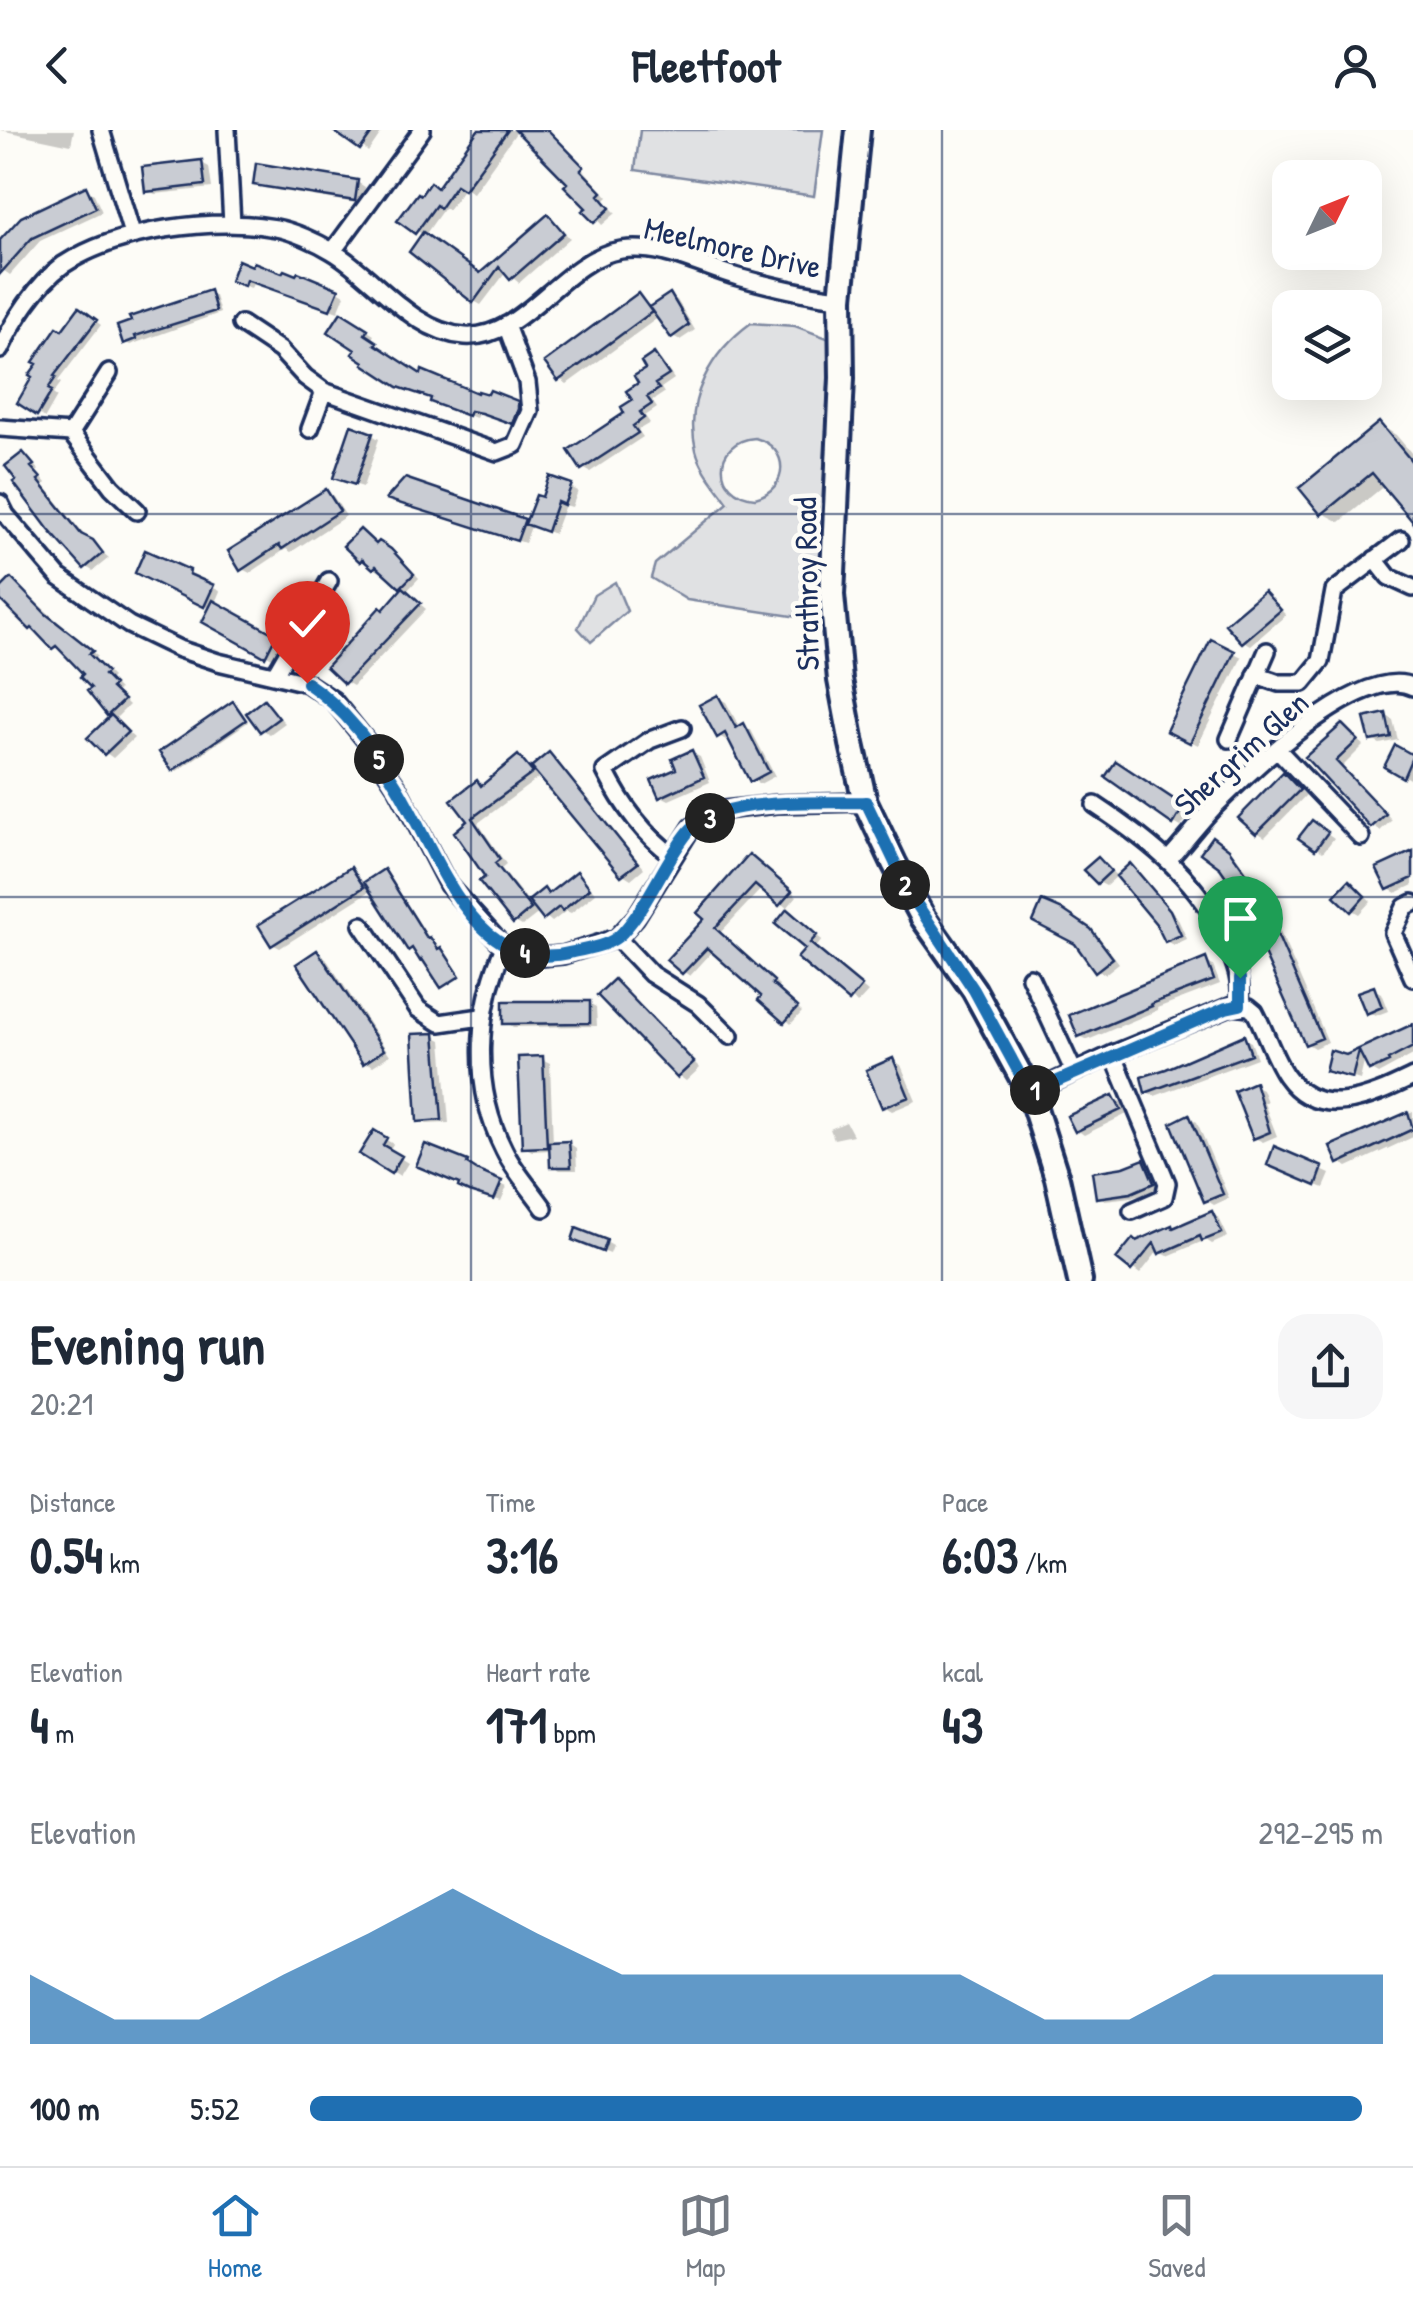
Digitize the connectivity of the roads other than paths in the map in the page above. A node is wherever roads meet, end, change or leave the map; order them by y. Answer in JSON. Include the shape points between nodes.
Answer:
{"nodes":[{"id":1,"x":102,"y":130,"type":"edge"},
{"id":2,"x":227,"y":130,"type":"edge"},
{"id":3,"x":422,"y":130,"type":"edge"},
{"id":4,"x":858,"y":130,"type":"edge"},
{"id":5,"x":232,"y":224,"type":"junction"},
{"id":6,"x":132,"y":234,"type":"junction"},
{"id":7,"x":333,"y":252,"type":"junction"},
{"id":8,"x":842,"y":298,"type":"junction"},
{"id":9,"x":241,"y":324,"type":"dead end"},
{"id":10,"x":506,"y":325,"type":"junction"},
{"id":11,"x":0,"y":350,"type":"edge"},
{"id":12,"x":109,"y":373,"type":"dead end"},
{"id":13,"x":324,"y":391,"type":"junction"},
{"id":14,"x":0,"y":428,"type":"edge"},
{"id":15,"x":310,"y":429,"type":"dead end"},
{"id":16,"x":70,"y":433,"type":"junction"},
{"id":17,"x":0,"y":503,"type":"edge"},
{"id":18,"x":137,"y":511,"type":"dead end"},
{"id":19,"x":1400,"y":540,"type":"dead end"},
{"id":20,"x":1375,"y":560,"type":"junction"},
{"id":21,"x":329,"y":582,"type":"dead end"},
{"id":22,"x":1413,"y":588,"type":"edge"},
{"id":23,"x":1267,"y":651,"type":"dead end"},
{"id":24,"x":275,"y":674,"type":"junction"},
{"id":25,"x":1256,"y":675,"type":"junction"},
{"id":26,"x":1413,"y":687,"type":"edge"},
{"id":27,"x":682,"y":728,"type":"dead end"},
{"id":28,"x":1229,"y":739,"type":"dead end"},
{"id":29,"x":1278,"y":750,"type":"junction"},
{"id":30,"x":866,"y":802,"type":"junction"},
{"id":31,"x":1095,"y":806,"type":"dead end"},
{"id":32,"x":1361,"y":838,"type":"dead end"},
{"id":33,"x":672,"y":855,"type":"junction"},
{"id":34,"x":1168,"y":860,"type":"junction"},
{"id":35,"x":1413,"y":903,"type":"edge"},
{"id":36,"x":362,"y":925,"type":"dead end"},
{"id":37,"x":617,"y":938,"type":"junction"},
{"id":38,"x":504,"y":947,"type":"junction"},
{"id":39,"x":1030,"y":977,"type":"dead end"},
{"id":40,"x":1413,"y":978,"type":"edge"},
{"id":41,"x":1240,"y":1005,"type":"junction"},
{"id":42,"x":481,"y":1017,"type":"junction"},
{"id":43,"x":730,"y":1036,"type":"dead end"},
{"id":44,"x":1113,"y":1054,"type":"junction"},
{"id":45,"x":1074,"y":1072,"type":"junction"},
{"id":46,"x":1413,"y":1077,"type":"edge"},
{"id":47,"x":1030,"y":1093,"type":"junction"},
{"id":48,"x":544,"y":1208,"type":"dead end"},
{"id":49,"x":1132,"y":1211,"type":"dead end"},
{"id":50,"x":1080,"y":1281,"type":"edge"}],
"edges":[{"from":1,"to":6,"type":"street"},
{"from":2,"to":5,"type":"street"},
{"from":3,"to":7,"type":"street"},
{"from":4,"to":8,"type":"street","name":"Strathroy Road"},
{"from":5,"to":6,"type":"street","name":"Meelmore Drive"},
{"from":5,"to":7,"type":"street","name":"Meelmore Drive","via":[[280,228]]},
{"from":6,"to":11,"type":"street","name":"Meelmore Drive","via":[[63,266],[8,330]]},
{"from":7,"to":10,"type":"street","name":"Meelmore Drive","via":[[444,332],[486,334]]},
{"from":8,"to":10,"type":"street","name":"Meelmore Drive","via":[[636,248],[587,263]]},
{"from":8,"to":30,"type":"street","name":"Strathroy Road","via":[[832,594],[840,680]]},
{"from":9,"to":13,"type":"street"},
{"from":10,"to":13,"type":"street","via":[[527,382],[530,412],[515,444],[497,452]]},
{"from":12,"to":16,"type":"street"},
{"from":13,"to":15,"type":"street"},
{"from":14,"to":16,"type":"street"},
{"from":16,"to":18,"type":"street"},
{"from":17,"to":24,"type":"street","via":[[59,576],[129,625],[179,649]]},
{"from":19,"to":20,"type":"street"},
{"from":20,"to":22,"type":"street","via":[[1389,577]]},
{"from":20,"to":25,"type":"street","via":[[1334,590],[1321,661],[1302,683]]},
{"from":21,"to":24,"type":"street"},
{"from":23,"to":25,"type":"street"},
{"from":24,"to":38,"type":"street","via":[[307,683],[345,714],[398,787],[448,885]]},
{"from":25,"to":28,"type":"street"},
{"from":26,"to":29,"type":"street","name":"Shergrim Glen","via":[[1373,685],[1304,726]]},
{"from":27,"to":33,"type":"street","via":[[650,740],[605,771],[618,799]]},
{"from":29,"to":32,"type":"street"},
{"from":29,"to":34,"type":"street","name":"Shergrim Glen","via":[[1214,806]]},
{"from":30,"to":33,"type":"street","via":[[724,810],[692,827]]},
{"from":30,"to":47,"type":"street","name":"Strathroy Road","via":[[916,906],[974,990]]},
{"from":31,"to":34,"type":"street"},
{"from":33,"to":37,"type":"street"},
{"from":34,"to":41,"type":"street","via":[[1201,893],[1222,932],[1240,978]]},
{"from":35,"to":40,"type":"street","via":[[1393,933]]},
{"from":36,"to":42,"type":"street","via":[[418,1009],[440,1023]]},
{"from":37,"to":38,"type":"street","via":[[563,955]]},
{"from":37,"to":43,"type":"street"},
{"from":38,"to":42,"type":"street"},
{"from":39,"to":45,"type":"street"},
{"from":41,"to":44,"type":"street"},
{"from":41,"to":46,"type":"street","via":[[1255,1012],[1283,1072],[1309,1095],[1364,1100]]},
{"from":42,"to":48,"type":"street","via":[[486,1108],[504,1152]]},
{"from":44,"to":45,"type":"street"},
{"from":44,"to":49,"type":"street","via":[[1167,1182],[1164,1197]]},
{"from":45,"to":47,"type":"street"},
{"from":47,"to":50,"type":"street"}]}
